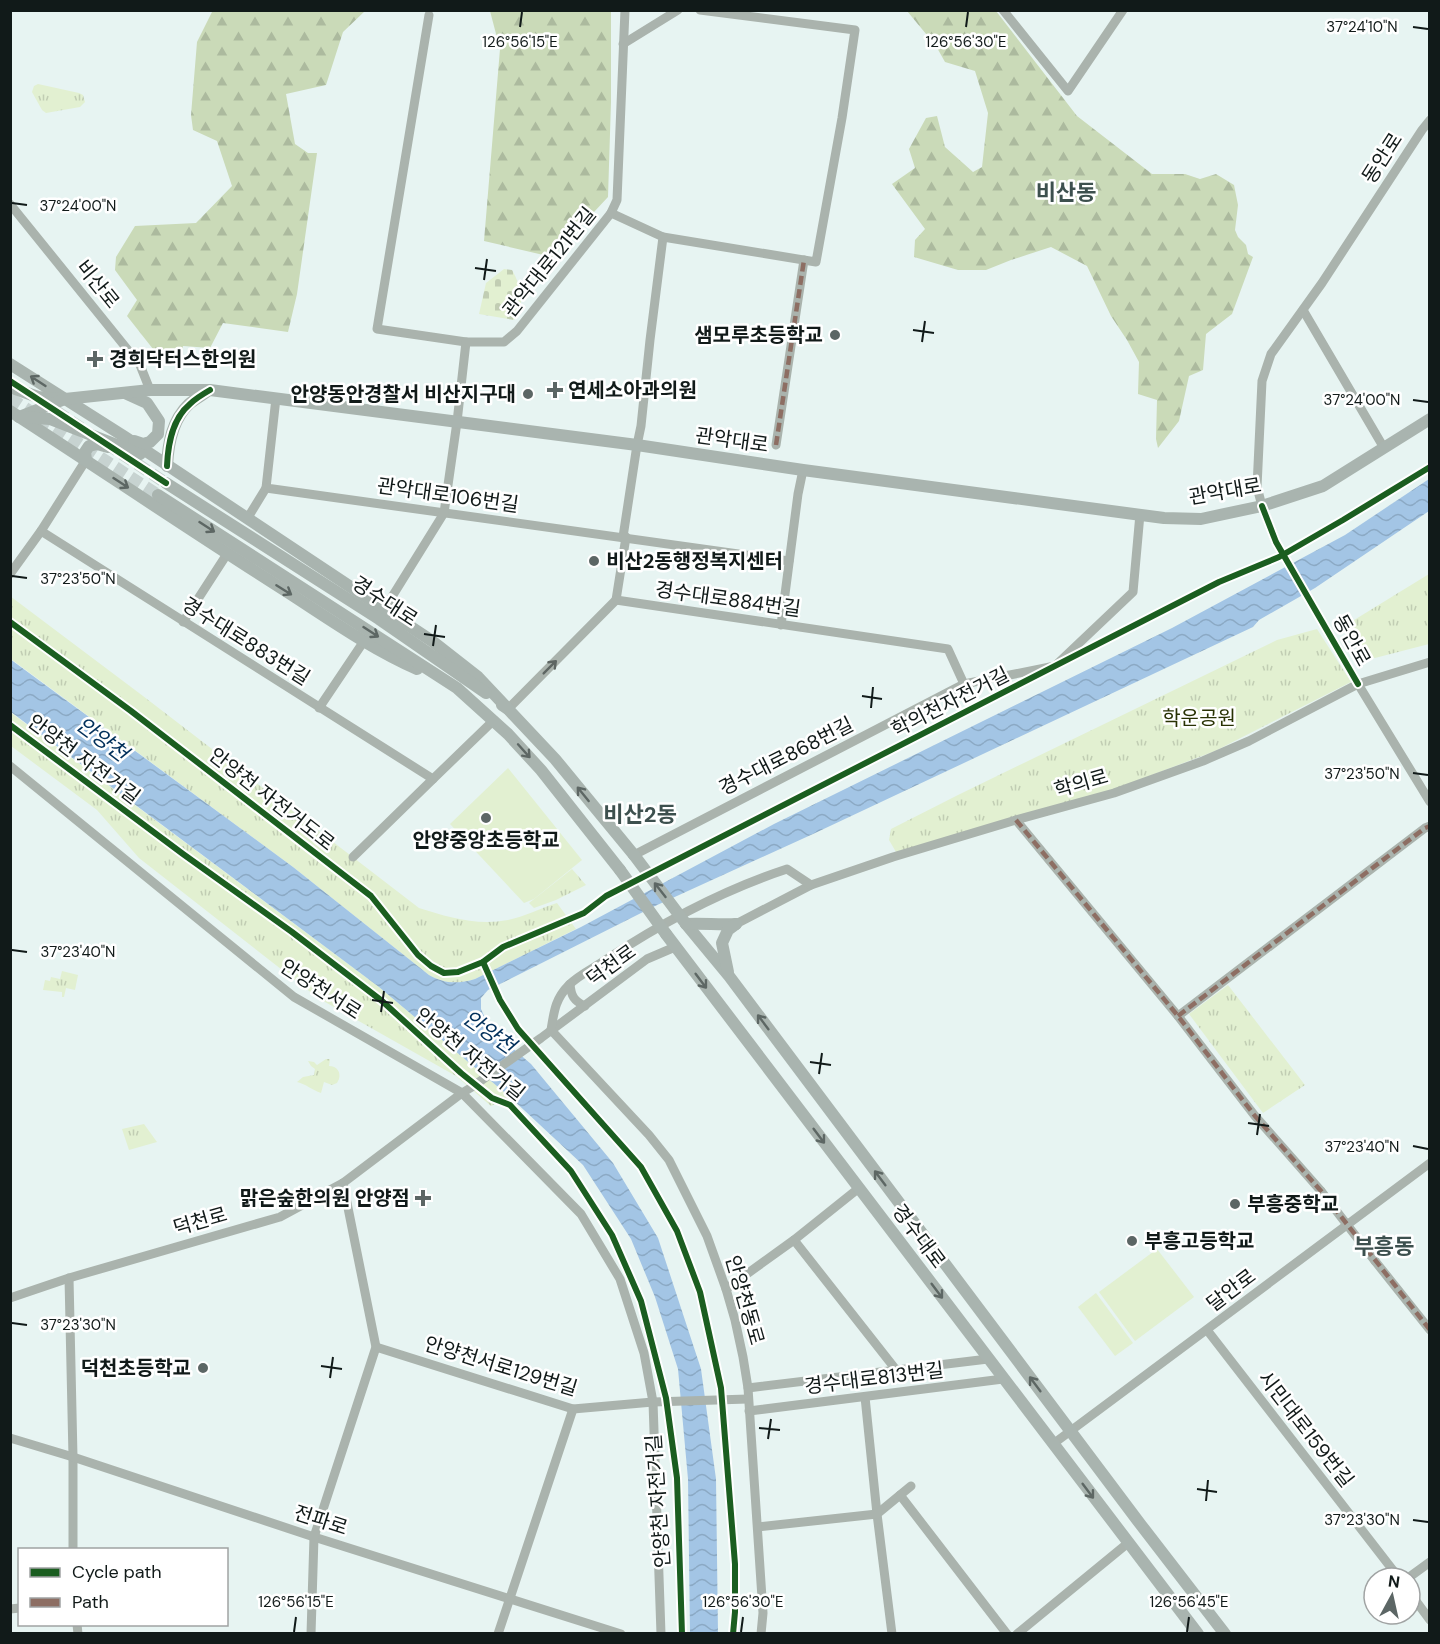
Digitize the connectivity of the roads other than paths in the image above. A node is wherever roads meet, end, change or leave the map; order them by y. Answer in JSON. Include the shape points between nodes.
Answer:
{"nodes":[{"id":1,"x":625,"y":10,"type":"edge"},
{"id":2,"x":678,"y":10,"type":"edge"},
{"id":3,"x":700,"y":10,"type":"edge"},
{"id":4,"x":1003,"y":10,"type":"edge"},
{"id":5,"x":1123,"y":10,"type":"edge"},
{"id":6,"x":429,"y":15,"type":"dead end"},
{"id":7,"x":624,"y":44,"type":"junction"},
{"id":8,"x":1430,"y":120,"type":"edge"},
{"id":9,"x":10,"y":204,"type":"edge"},
{"id":10,"x":611,"y":213,"type":"junction"},
{"id":11,"x":663,"y":237,"type":"junction"},
{"id":12,"x":804,"y":260,"type":"junction"},
{"id":13,"x":1303,"y":310,"type":"junction"},
{"id":14,"x":466,"y":342,"type":"junction"},
{"id":15,"x":10,"y":364,"type":"edge"},
{"id":16,"x":10,"y":387,"type":"edge"},
{"id":17,"x":150,"y":390,"type":"junction"},
{"id":18,"x":210,"y":390,"type":"junction"},
{"id":19,"x":124,"y":392,"type":"junction"},
{"id":20,"x":276,"y":398,"type":"junction"},
{"id":21,"x":65,"y":399,"type":"junction"},
{"id":22,"x":13,"y":416,"type":"edge"},
{"id":23,"x":1430,"y":419,"type":"edge"},
{"id":24,"x":457,"y":422,"type":"junction"},
{"id":25,"x":124,"y":442,"type":"junction"},
{"id":26,"x":637,"y":445,"type":"junction"},
{"id":27,"x":776,"y":445,"type":"dead end"},
{"id":28,"x":1384,"y":448,"type":"junction"},
{"id":29,"x":86,"y":460,"type":"junction"},
{"id":30,"x":167,"y":466,"type":"junction"},
{"id":31,"x":803,"y":470,"type":"junction"},
{"id":32,"x":166,"y":483,"type":"tunnel mouth"},
{"id":33,"x":266,"y":488,"type":"junction"},
{"id":34,"x":158,"y":495,"type":"tunnel mouth"},
{"id":35,"x":1262,"y":506,"type":"junction"},
{"id":36,"x":444,"y":513,"type":"junction"},
{"id":37,"x":1140,"y":514,"type":"junction"},
{"id":38,"x":248,"y":519,"type":"junction"},
{"id":39,"x":41,"y":531,"type":"junction"},
{"id":40,"x":625,"y":537,"type":"junction"},
{"id":41,"x":227,"y":554,"type":"junction"},
{"id":42,"x":789,"y":561,"type":"junction"},
{"id":43,"x":14,"y":562,"type":"edge"},
{"id":44,"x":10,"y":574,"type":"edge"},
{"id":45,"x":616,"y":600,"type":"junction"},
{"id":46,"x":385,"y":608,"type":"junction"},
{"id":47,"x":183,"y":622,"type":"junction"},
{"id":48,"x":781,"y":625,"type":"junction"},
{"id":49,"x":364,"y":641,"type":"junction"},
{"id":50,"x":1430,"y":663,"type":"edge"},
{"id":51,"x":964,"y":684,"type":"junction"},
{"id":52,"x":1358,"y":684,"type":"junction"},
{"id":53,"x":457,"y":688,"type":"junction"},
{"id":54,"x":319,"y":708,"type":"junction"},
{"id":55,"x":508,"y":709,"type":"junction"},
{"id":56,"x":494,"y":720,"type":"junction"},
{"id":57,"x":10,"y":766,"type":"edge"},
{"id":58,"x":433,"y":779,"type":"junction"},
{"id":59,"x":1430,"y":802,"type":"edge"},
{"id":60,"x":1016,"y":820,"type":"junction"},
{"id":61,"x":1430,"y":826,"type":"edge"},
{"id":62,"x":634,"y":855,"type":"junction"},
{"id":63,"x":353,"y":857,"type":"dead end"},
{"id":64,"x":812,"y":885,"type":"junction"},
{"id":65,"x":687,"y":924,"type":"junction"},
{"id":66,"x":736,"y":924,"type":"junction"},
{"id":67,"x":675,"y":947,"type":"junction"},
{"id":68,"x":729,"y":976,"type":"junction"},
{"id":69,"x":570,"y":984,"type":"junction"},
{"id":70,"x":585,"y":1006,"type":"junction"},
{"id":71,"x":1178,"y":1016,"type":"junction"},
{"id":72,"x":551,"y":1030,"type":"junction"},
{"id":73,"x":462,"y":1093,"type":"junction"},
{"id":74,"x":1430,"y":1163,"type":"edge"},
{"id":75,"x":343,"y":1183,"type":"junction"},
{"id":76,"x":859,"y":1188,"type":"junction"},
{"id":77,"x":794,"y":1240,"type":"junction"},
{"id":78,"x":69,"y":1278,"type":"junction"},
{"id":79,"x":726,"y":1288,"type":"junction"},
{"id":80,"x":10,"y":1298,"type":"edge"},
{"id":81,"x":1207,"y":1330,"type":"junction"},
{"id":82,"x":1430,"y":1330,"type":"edge"},
{"id":83,"x":376,"y":1347,"type":"junction"},
{"id":84,"x":988,"y":1359,"type":"junction"},
{"id":85,"x":897,"y":1371,"type":"junction"},
{"id":86,"x":1003,"y":1379,"type":"junction"},
{"id":87,"x":748,"y":1394,"type":"junction"},
{"id":88,"x":865,"y":1398,"type":"junction"},
{"id":89,"x":653,"y":1402,"type":"junction"},
{"id":90,"x":573,"y":1409,"type":"junction"},
{"id":91,"x":749,"y":1411,"type":"junction"},
{"id":92,"x":1070,"y":1431,"type":"junction"},
{"id":93,"x":10,"y":1437,"type":"edge"},
{"id":94,"x":1053,"y":1444,"type":"junction"},
{"id":95,"x":73,"y":1457,"type":"junction"},
{"id":96,"x":911,"y":1486,"type":"dead end"},
{"id":97,"x":900,"y":1495,"type":"junction"},
{"id":98,"x":877,"y":1514,"type":"junction"},
{"id":99,"x":1141,"y":1525,"type":"junction"},
{"id":100,"x":758,"y":1527,"type":"junction"},
{"id":101,"x":314,"y":1537,"type":"junction"},
{"id":102,"x":1128,"y":1543,"type":"junction"},
{"id":103,"x":73,"y":1548,"type":"edge"},
{"id":104,"x":1142,"y":1562,"type":"junction"},
{"id":105,"x":1390,"y":1566,"type":"edge"},
{"id":106,"x":509,"y":1598,"type":"junction"},
{"id":107,"x":311,"y":1634,"type":"edge"},
{"id":108,"x":498,"y":1634,"type":"edge"},
{"id":109,"x":621,"y":1634,"type":"edge"},
{"id":110,"x":661,"y":1634,"type":"edge"},
{"id":111,"x":762,"y":1634,"type":"edge"},
{"id":112,"x":892,"y":1634,"type":"edge"},
{"id":113,"x":1007,"y":1634,"type":"edge"},
{"id":114,"x":1017,"y":1634,"type":"edge"},
{"id":115,"x":1198,"y":1634,"type":"edge"},
{"id":116,"x":1205,"y":1634,"type":"edge"},
{"id":117,"x":1217,"y":1634,"type":"edge"},
{"id":118,"x":1225,"y":1634,"type":"edge"}],
"edges":[{"from":1,"to":7,"type":"street","name":"관악대로121번길"},
{"from":2,"to":7,"type":"street"},
{"from":3,"to":12,"type":"street","via":[[855,30],[816,262]]},
{"from":4,"to":5,"type":"street","via":[[1068,91]]},
{"from":6,"to":14,"type":"street","name":"관악대로121번길","via":[[377,329]]},
{"from":7,"to":10,"type":"street","name":"관악대로121번길","via":[[616,200]]},
{"from":8,"to":13,"type":"street","name":"동안로"},
{"from":9,"to":17,"type":"street","name":"비산로","via":[[140,365]]},
{"from":10,"to":11,"type":"street"},
{"from":10,"to":14,"type":"street","name":"관악대로121번길","via":[[517,331],[504,342]]},
{"from":11,"to":12,"type":"street"},
{"from":11,"to":26,"type":"street"},
{"from":12,"to":27,"type":"street"},
{"from":13,"to":28,"type":"street"},
{"from":13,"to":35,"type":"street","name":"동안로","via":[[1271,354],[1262,381],[1257,487]]},
{"from":14,"to":24,"type":"street"},
{"from":21,"to":15,"type":"main road","one_way":true},
{"from":16,"to":21,"type":"main road","via":[[38,397]]},
{"from":17,"to":18,"type":"main road","name":"관악대로"},
{"from":17,"to":19,"type":"main road","name":"관악대로"},
{"from":18,"to":20,"type":"main road","name":"관악대로"},
{"from":18,"to":30,"type":"main road","via":[[189,405],[174,424]]},
{"from":19,"to":21,"type":"main road","name":"관악대로"},
{"from":19,"to":25,"type":"main road","via":[[147,403],[159,421],[158,434],[150,442]]},
{"from":20,"to":24,"type":"main road","name":"관악대로"},
{"from":20,"to":33,"type":"street"},
{"from":21,"to":22,"type":"main road","name":"관악대로"},
{"from":21,"to":25,"type":"main road"},
{"from":22,"to":25,"type":"main road","via":[[50,419]]},
{"from":22,"to":29,"type":"main road"},
{"from":23,"to":28,"type":"main road","name":"관악대로"},
{"from":24,"to":26,"type":"main road","name":"관악대로"},
{"from":24,"to":36,"type":"street"},
{"from":25,"to":29,"type":"main road","via":[[110,447],[89,446]]},
{"from":25,"to":30,"type":"main road"},
{"from":26,"to":31,"type":"main road","name":"관악대로"},
{"from":26,"to":40,"type":"street"},
{"from":28,"to":35,"type":"main road","name":"관악대로","via":[[1323,486]]},
{"from":29,"to":39,"type":"street"},
{"from":29,"to":41,"type":"main road","one_way":true},
{"from":30,"to":38,"type":"main road"},
{"from":31,"to":37,"type":"main road","name":"관악대로"},
{"from":31,"to":42,"type":"street"},
{"from":32,"to":55,"type":"main road","name":"경수대로","via":[[379,619]]},
{"from":33,"to":36,"type":"street","name":"관악대로106번길"},
{"from":33,"to":38,"type":"street"},
{"from":34,"to":53,"type":"main road","name":"경수대로","one_way":true},
{"from":35,"to":37,"type":"main road","name":"관악대로","via":[[1201,519]]},
{"from":35,"to":52,"type":"street","name":"동안로","via":[[1276,542]]},
{"from":36,"to":40,"type":"street","name":"관악대로106번길"},
{"from":36,"to":46,"type":"street"},
{"from":37,"to":51,"type":"street","name":"경수대로868번길","via":[[1133,592],[1055,666]]},
{"from":38,"to":46,"type":"main road"},
{"from":39,"to":43,"type":"street"},
{"from":39,"to":47,"type":"street","name":"경수대로883번길"},
{"from":40,"to":42,"type":"street","name":"관악대로106번길"},
{"from":40,"to":45,"type":"street"},
{"from":41,"to":47,"type":"street"},
{"from":41,"to":49,"type":"main road","one_way":true},
{"from":42,"to":48,"type":"street"},
{"from":43,"to":44,"type":"street"},
{"from":45,"to":48,"type":"street","name":"경수대로884번길"},
{"from":55,"to":45,"type":"street","one_way":true},
{"from":46,"to":55,"type":"main road","via":[[478,676]]},
{"from":47,"to":54,"type":"street","name":"경수대로883번길"},
{"from":48,"to":51,"type":"street","name":"경수대로884번길","via":[[948,649]]},
{"from":49,"to":53,"type":"main road"},
{"from":49,"to":54,"type":"street"},
{"from":50,"to":52,"type":"street","name":"학의로"},
{"from":51,"to":62,"type":"street","name":"경수대로868번길"},
{"from":52,"to":59,"type":"street","name":"동안로"},
{"from":52,"to":60,"type":"street","name":"학의로","via":[[1203,761],[1114,794]]},
{"from":53,"to":56,"type":"main road","name":"경수대로"},
{"from":54,"to":58,"type":"street","name":"경수대로883번길"},
{"from":62,"to":55,"type":"main road","name":"경수대로","one_way":true},
{"from":56,"to":58,"type":"street"},
{"from":56,"to":67,"type":"main road","name":"경수대로","one_way":true,"bridge":true,"via":[[541,770]]},
{"from":57,"to":73,"type":"street","name":"안양천서로","via":[[294,997]]},
{"from":58,"to":63,"type":"street"},
{"from":60,"to":64,"type":"street","name":"학의로"},
{"from":60,"to":71,"type":"street"},
{"from":61,"to":71,"type":"street"},
{"from":65,"to":62,"type":"main road","name":"경수대로","one_way":true,"bridge":true},
{"from":64,"to":66,"type":"street","name":"학의로"},
{"from":64,"to":69,"type":"street","via":[[787,868],[750,881],[640,937]]},
{"from":65,"to":66,"type":"main road"},
{"from":65,"to":68,"type":"main road","name":"경수대로"},
{"from":66,"to":68,"type":"main road","via":[[722,942]]},
{"from":67,"to":70,"type":"street","name":"덕천로","via":[[647,959]]},
{"from":67,"to":76,"type":"main road","name":"경수대로","one_way":true},
{"from":92,"to":68,"type":"main road","name":"경수대로","one_way":true},
{"from":69,"to":70,"type":"street","via":[[571,995]]},
{"from":69,"to":72,"type":"street","via":[[556,1004]]},
{"from":70,"to":72,"type":"street","name":"덕천로"},
{"from":71,"to":82,"type":"street","bridge":true},
{"from":72,"to":73,"type":"street","name":"덕천로"},
{"from":72,"to":79,"type":"street","name":"안양천동로","via":[[669,1160],[707,1236]]},
{"from":73,"to":75,"type":"street","name":"덕천로"},
{"from":73,"to":89,"type":"street","name":"안양천서로","via":[[581,1215],[620,1279],[644,1353]]},
{"from":74,"to":81,"type":"street","name":"달안로"},
{"from":75,"to":78,"type":"street","name":"덕천로","via":[[280,1216]]},
{"from":75,"to":83,"type":"street"},
{"from":76,"to":77,"type":"street"},
{"from":76,"to":84,"type":"main road","name":"경수대로","one_way":true},
{"from":77,"to":79,"type":"street"},
{"from":77,"to":85,"type":"street","name":"경수대로813번길"},
{"from":78,"to":80,"type":"street","name":"덕천로"},
{"from":78,"to":95,"type":"street"},
{"from":79,"to":87,"type":"street","name":"안양천동로"},
{"from":81,"to":92,"type":"street","name":"달안로"},
{"from":81,"to":105,"type":"street","name":"시민대로159번길"},
{"from":83,"to":90,"type":"street","name":"안양천서로129번길"},
{"from":83,"to":101,"type":"street"},
{"from":84,"to":85,"type":"street","name":"경수대로813번길"},
{"from":84,"to":86,"type":"main road","name":"경수대로"},
{"from":85,"to":87,"type":"street","name":"경수대로813번길"},
{"from":86,"to":88,"type":"street","name":"경수대로813번길"},
{"from":86,"to":94,"type":"main road","name":"경수대로"},
{"from":87,"to":89,"type":"street","name":"경수대로813번길"},
{"from":87,"to":91,"type":"street","name":"안양천동로"},
{"from":88,"to":91,"type":"street","name":"경수대로813번길"},
{"from":88,"to":98,"type":"street"},
{"from":89,"to":90,"type":"street","name":"안양천서로129번길"},
{"from":89,"to":110,"type":"street","name":"안양천서로"},
{"from":90,"to":106,"type":"street"},
{"from":91,"to":100,"type":"street","name":"안양천동로"},
{"from":92,"to":94,"type":"street","name":"달안로"},
{"from":92,"to":99,"type":"main road","name":"경수대로"},
{"from":93,"to":95,"type":"street","name":"전파로"},
{"from":94,"to":102,"type":"main road","name":"경수대로","one_way":true},
{"from":95,"to":101,"type":"street","name":"전파로"},
{"from":95,"to":103,"type":"street"},
{"from":96,"to":97,"type":"street"},
{"from":97,"to":98,"type":"street"},
{"from":97,"to":113,"type":"street"},
{"from":98,"to":100,"type":"street"},
{"from":98,"to":112,"type":"street"},
{"from":99,"to":117,"type":"main road","name":"경수대로"},
{"from":99,"to":118,"type":"main road","name":"경수대로"},
{"from":100,"to":111,"type":"street","name":"안양천동로"},
{"from":101,"to":106,"type":"street","name":"전파로"},
{"from":101,"to":107,"type":"street"},
{"from":102,"to":104,"type":"main road","name":"경수대로"},
{"from":102,"to":114,"type":"street"},
{"from":104,"to":115,"type":"main road","name":"경수대로"},
{"from":104,"to":116,"type":"main road","name":"경수대로"},
{"from":106,"to":108,"type":"street"},
{"from":106,"to":109,"type":"street","name":"전파로"}]}
